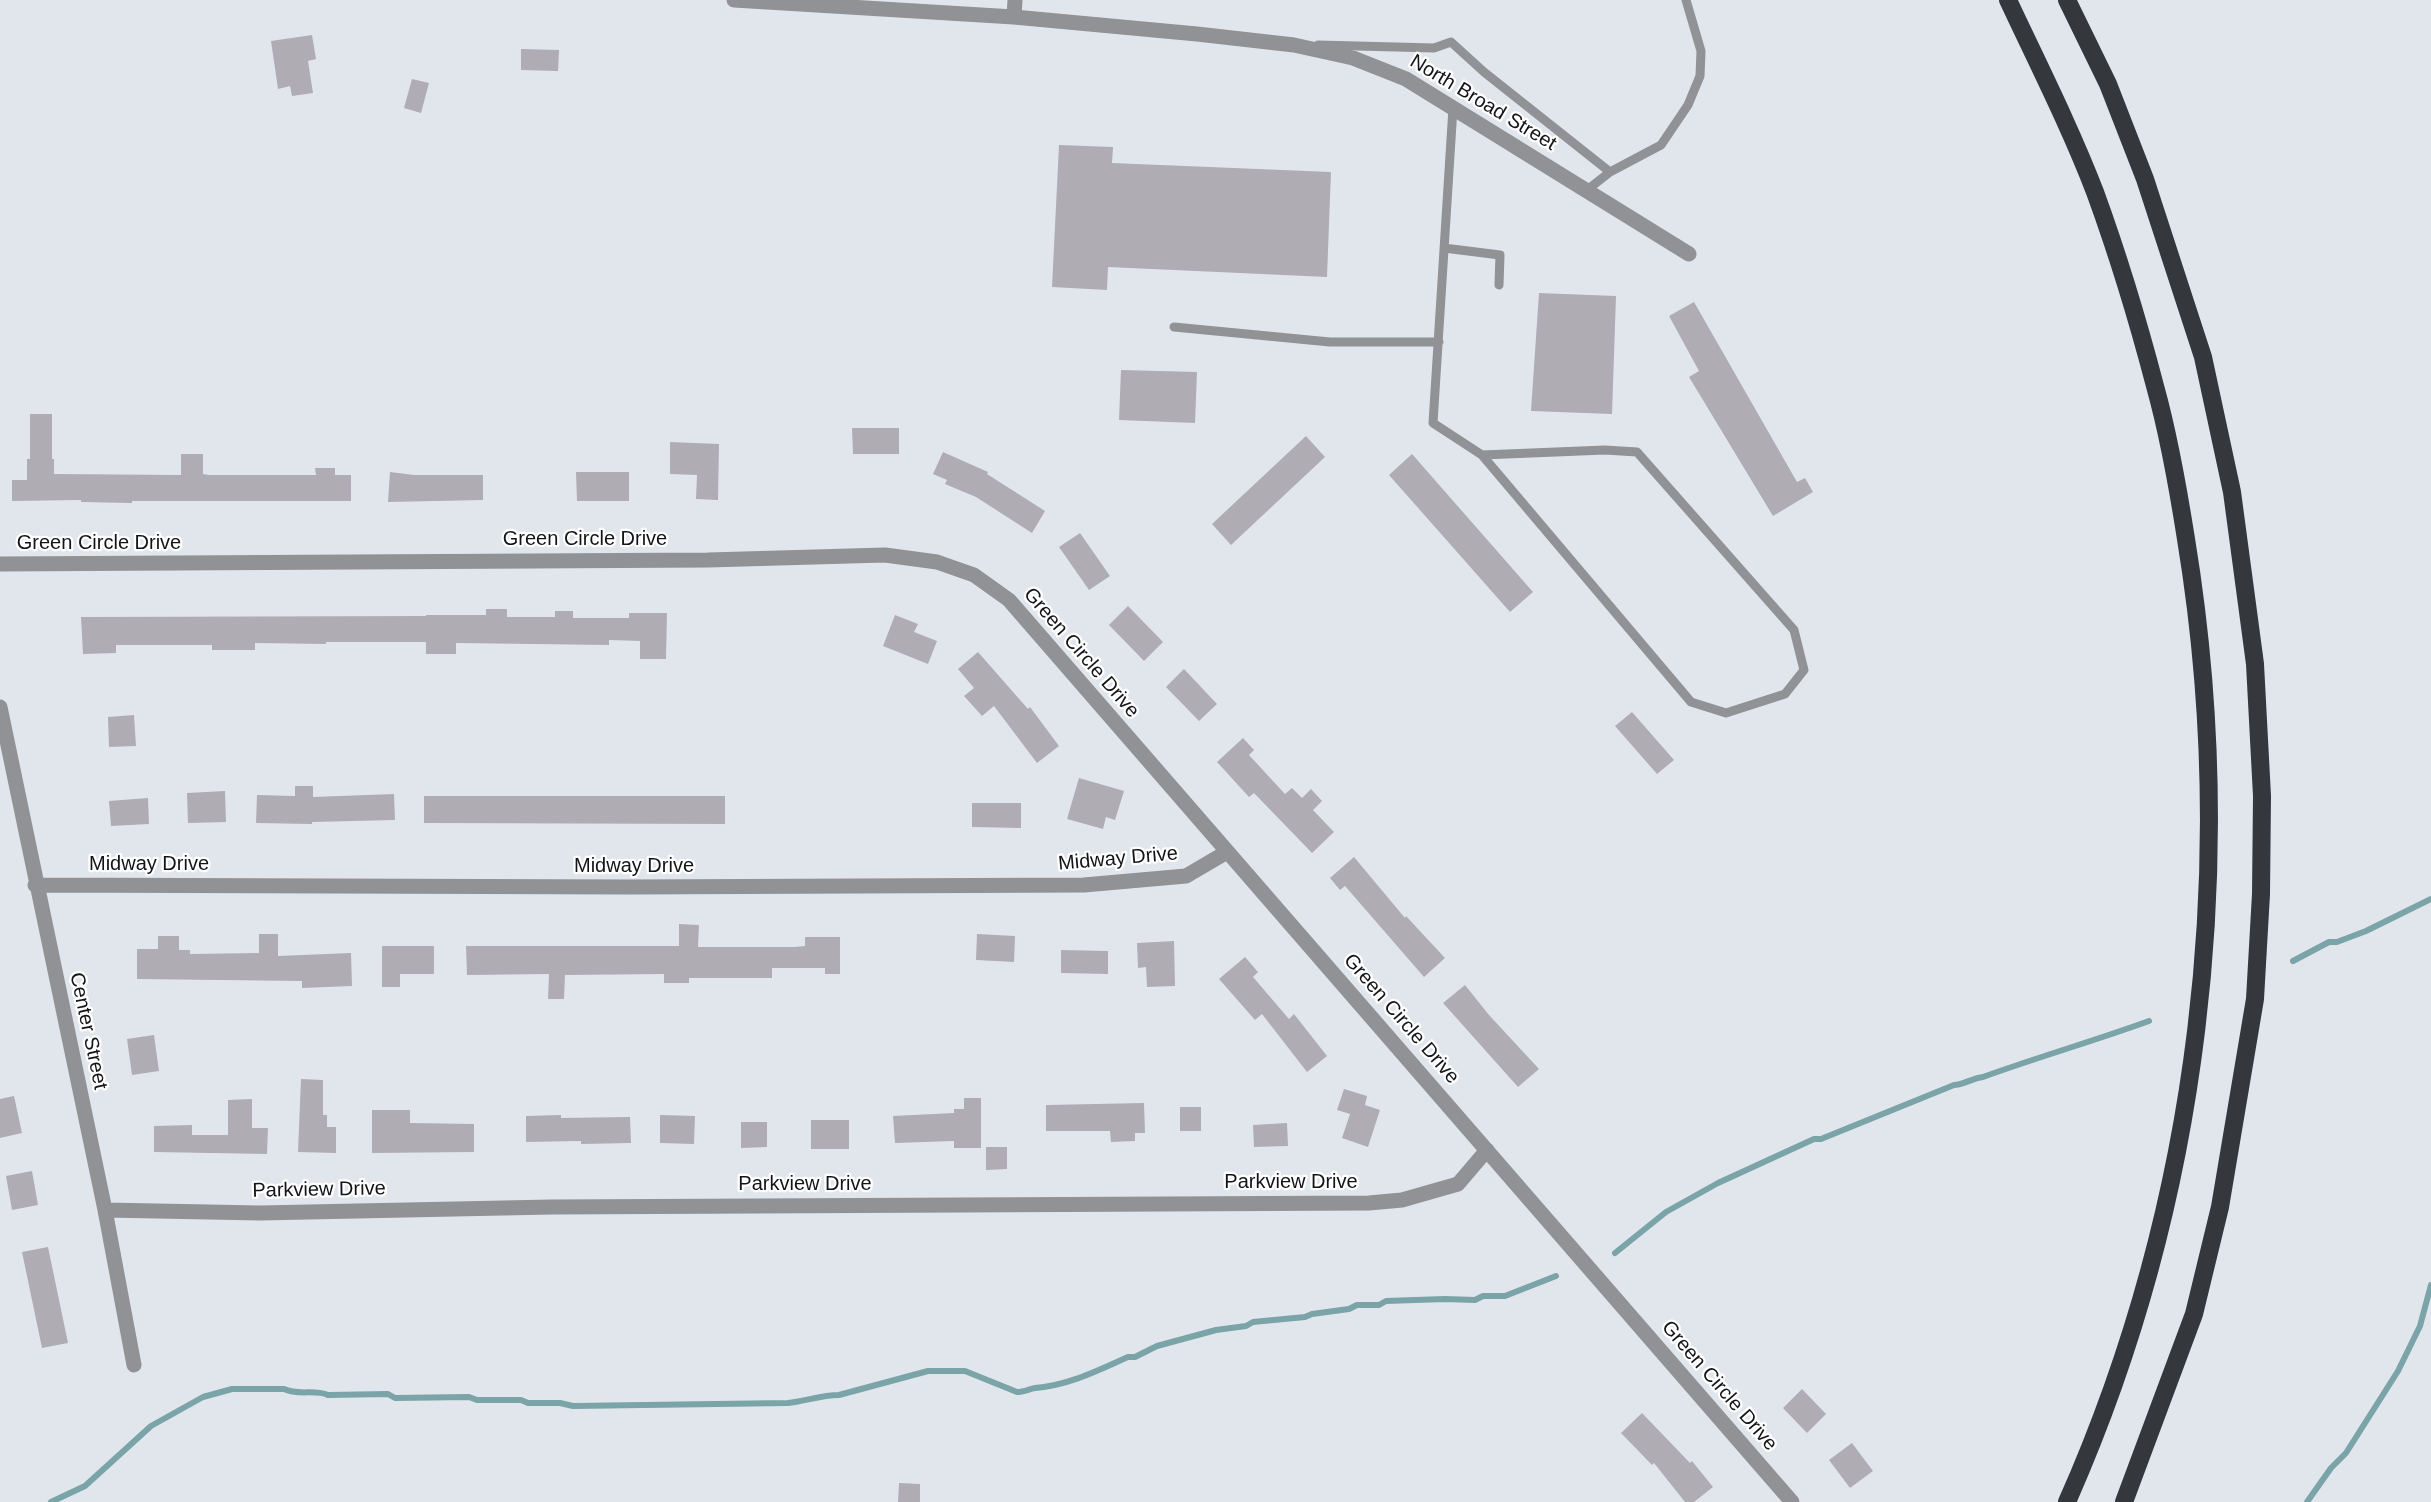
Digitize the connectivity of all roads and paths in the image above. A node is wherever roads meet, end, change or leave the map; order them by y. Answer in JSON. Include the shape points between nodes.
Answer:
{"nodes":[{"id":1,"x":734,"y":0,"type":"edge"},
{"id":2,"x":1015,"y":0,"type":"edge"},
{"id":3,"x":1686,"y":0,"type":"edge"},
{"id":4,"x":2008,"y":0,"type":"edge"},
{"id":5,"x":2067,"y":0,"type":"edge"},
{"id":6,"x":1014,"y":17,"type":"junction"},
{"id":7,"x":1294,"y":45,"type":"junction"},
{"id":8,"x":1453,"y":108,"type":"junction"},
{"id":9,"x":1610,"y":172,"type":"junction"},
{"id":10,"x":1587,"y":190,"type":"junction"},
{"id":11,"x":1444,"y":248,"type":"junction"},
{"id":12,"x":1689,"y":254,"type":"dead end"},
{"id":13,"x":1499,"y":285,"type":"dead end"},
{"id":14,"x":1174,"y":327,"type":"dead end"},
{"id":15,"x":1438,"y":342,"type":"junction"},
{"id":16,"x":1482,"y":455,"type":"junction"},
{"id":17,"x":0,"y":564,"type":"edge"},
{"id":18,"x":0,"y":707,"type":"edge"},
{"id":19,"x":1227,"y":852,"type":"junction"},
{"id":20,"x":35,"y":885,"type":"junction"},
{"id":21,"x":1487,"y":1150,"type":"junction"},
{"id":22,"x":105,"y":1210,"type":"junction"},
{"id":23,"x":134,"y":1365,"type":"dead end"},
{"id":24,"x":1792,"y":1502,"type":"edge"},
{"id":25,"x":2067,"y":1502,"type":"edge"},
{"id":26,"x":2124,"y":1502,"type":"edge"}],
"edges":[{"from":1,"to":6,"type":"street","name":"North Broad Street"},
{"from":2,"to":6,"type":"street"},
{"from":3,"to":9,"type":"lane","via":[[1701,51],[1700,76],[1688,105],[1661,145]]},
{"from":4,"to":25,"type":"highway","via":[[2096,194],[2156,387],[2194,588],[2209,770],[2210,845],[2200,993],[2168,1197],[2138,1313],[2089,1452]]},
{"from":5,"to":26,"type":"highway","via":[[2108,84],[2145,179],[2203,357],[2232,492],[2255,664],[2262,796],[2255,999],[2220,1207],[2194,1314]]},
{"from":6,"to":7,"type":"street","name":"North Broad Street"},
{"from":7,"to":8,"type":"street","name":"North Broad Street","via":[[1353,58],[1406,79]]},
{"from":7,"to":9,"type":"lane","via":[[1434,48],[1451,42]]},
{"from":8,"to":10,"type":"street","name":"North Broad Street"},
{"from":8,"to":11,"type":"lane"},
{"from":9,"to":10,"type":"lane"},
{"from":10,"to":12,"type":"street","name":"North Broad Street"},
{"from":11,"to":13,"type":"lane","via":[[1500,255]]},
{"from":11,"to":15,"type":"lane"},
{"from":14,"to":15,"type":"lane","via":[[1330,342]]},
{"from":15,"to":16,"type":"lane","via":[[1432,423]]},
{"from":16,"to":16,"type":"lane","via":[[1691,702],[1726,713],[1785,694],[1804,670],[1794,630],[1637,452]]},
{"from":17,"to":19,"type":"street","name":"Green Circle Drive","via":[[696,560],[885,555],[937,562],[974,575],[1009,600]]},
{"from":18,"to":20,"type":"street","name":"Center Street"},
{"from":19,"to":20,"type":"street","name":"Midway Drive","via":[[1186,876],[1084,885]]},
{"from":19,"to":21,"type":"street","name":"Green Circle Drive"},
{"from":20,"to":22,"type":"street","name":"Center Street"},
{"from":21,"to":22,"type":"street","name":"Parkview Drive","via":[[1458,1184],[1402,1200],[1369,1203],[552,1207],[260,1213]]},
{"from":21,"to":24,"type":"street","name":"Green Circle Drive"},
{"from":22,"to":23,"type":"street","name":"Center Street"}]}
